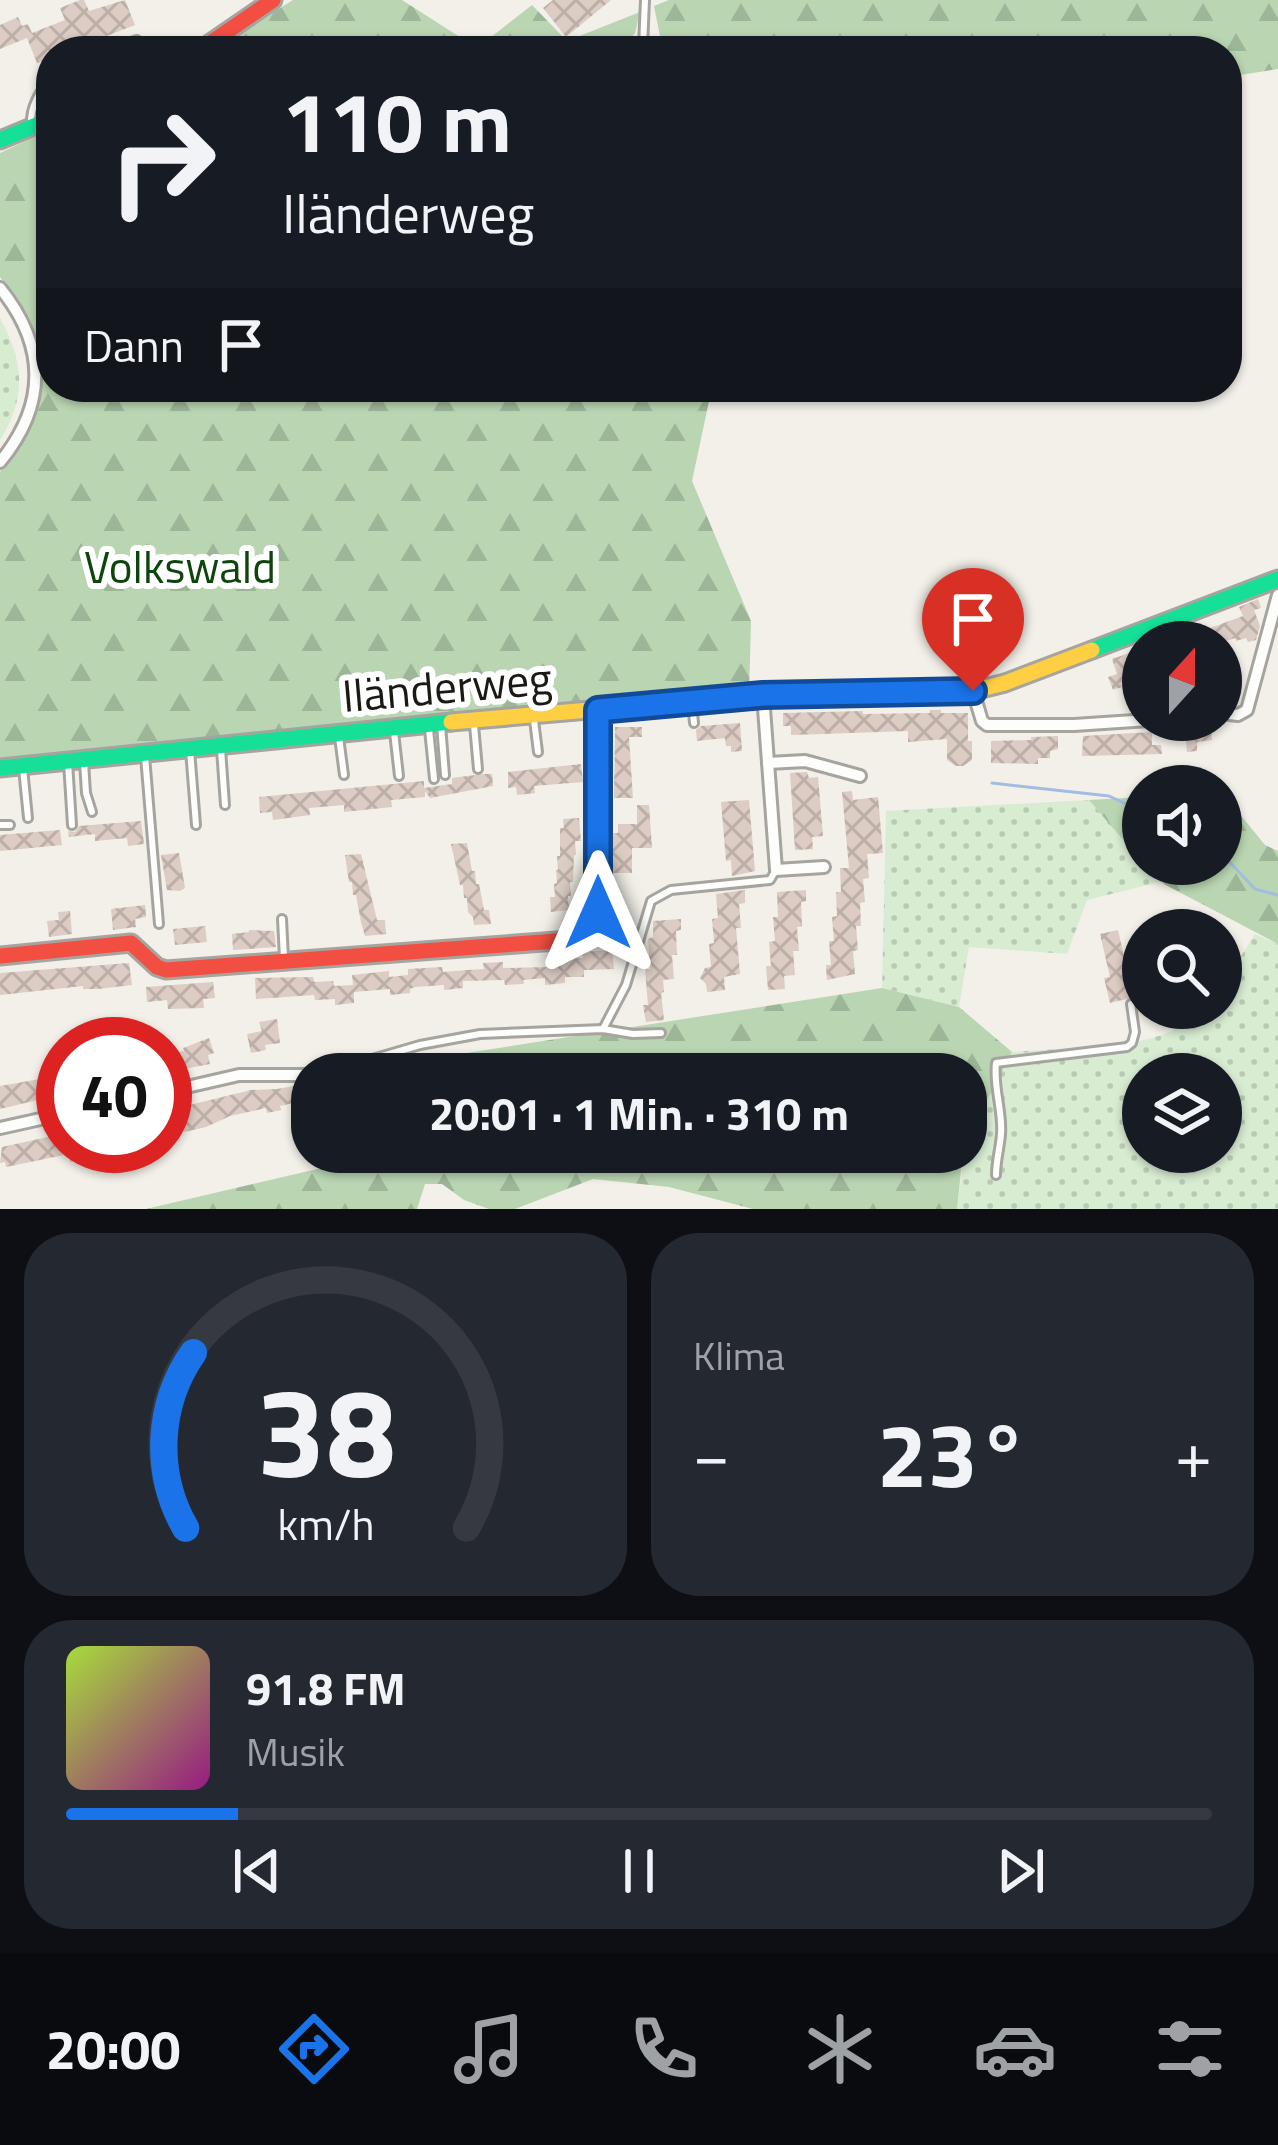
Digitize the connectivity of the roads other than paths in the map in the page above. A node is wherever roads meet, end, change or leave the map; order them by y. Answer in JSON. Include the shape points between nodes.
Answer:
{"nodes":[{"id":1,"x":273,"y":0,"type":"edge"},
{"id":2,"x":645,"y":0,"type":"edge"},
{"id":3,"x":221,"y":36,"type":"edge"},
{"id":4,"x":646,"y":36,"type":"edge"},
{"id":5,"x":36,"y":102,"type":"edge"},
{"id":6,"x":36,"y":125,"type":"edge"},
{"id":7,"x":32,"y":127,"type":"junction"},
{"id":8,"x":0,"y":140,"type":"edge"},
{"id":9,"x":0,"y":288,"type":"edge"},
{"id":10,"x":0,"y":463,"type":"edge"},
{"id":11,"x":1278,"y":579,"type":"edge"},
{"id":12,"x":1278,"y":595,"type":"edge"},
{"id":13,"x":1180,"y":621,"type":"edge"},
{"id":14,"x":1122,"y":644,"type":"edge"},
{"id":15,"x":973,"y":691,"type":"junction"},
{"id":16,"x":763,"y":695,"type":"junction"},
{"id":17,"x":692,"y":701,"type":"junction"},
{"id":18,"x":598,"y":710,"type":"junction"},
{"id":19,"x":1242,"y":713,"type":"edge"},
{"id":20,"x":534,"y":715,"type":"junction"},
{"id":21,"x":474,"y":720,"type":"junction"},
{"id":22,"x":1122,"y":722,"type":"edge"},
{"id":23,"x":435,"y":724,"type":"junction"},
{"id":24,"x":694,"y":724,"type":"dead end"},
{"id":25,"x":394,"y":728,"type":"junction"},
{"id":26,"x":338,"y":734,"type":"junction"},
{"id":27,"x":220,"y":745,"type":"junction"},
{"id":28,"x":190,"y":748,"type":"junction"},
{"id":29,"x":538,"y":752,"type":"dead end"},
{"id":30,"x":145,"y":753,"type":"junction"},
{"id":31,"x":76,"y":759,"type":"junction"},
{"id":32,"x":768,"y":763,"type":"junction"},
{"id":33,"x":22,"y":764,"type":"junction"},
{"id":34,"x":0,"y":768,"type":"edge"},
{"id":35,"x":478,"y":769,"type":"dead end"},
{"id":36,"x":344,"y":775,"type":"dead end"},
{"id":37,"x":399,"y":776,"type":"dead end"},
{"id":38,"x":445,"y":776,"type":"dead end"},
{"id":39,"x":860,"y":776,"type":"dead end"},
{"id":40,"x":434,"y":779,"type":"dead end"},
{"id":41,"x":225,"y":805,"type":"dead end"},
{"id":42,"x":92,"y":812,"type":"dead end"},
{"id":43,"x":28,"y":818,"type":"dead end"},
{"id":44,"x":72,"y":824,"type":"dead end"},
{"id":45,"x":196,"y":825,"type":"dead end"},
{"id":46,"x":824,"y":867,"type":"dead end"},
{"id":47,"x":776,"y":870,"type":"junction"},
{"id":48,"x":282,"y":920,"type":"dead end"},
{"id":49,"x":159,"y":924,"type":"dead end"},
{"id":50,"x":0,"y":956,"type":"edge"},
{"id":51,"x":285,"y":962,"type":"junction"},
{"id":52,"x":603,"y":1029,"type":"junction"},
{"id":53,"x":1135,"y":1029,"type":"edge"},
{"id":54,"x":661,"y":1033,"type":"dead end"},
{"id":55,"x":393,"y":1053,"type":"edge"},
{"id":56,"x":291,"y":1075,"type":"edge"},
{"id":57,"x":192,"y":1086,"type":"edge"},
{"id":58,"x":36,"y":1120,"type":"edge"},
{"id":59,"x":0,"y":1128,"type":"edge"},
{"id":60,"x":996,"y":1175,"type":"dead end"}],
"edges":[{"from":1,"to":3,"type":"street"},
{"from":2,"to":4,"type":"lane"},
{"from":5,"to":7,"type":"lane"},
{"from":6,"to":7,"type":"street"},
{"from":7,"to":8,"type":"street"},
{"from":9,"to":10,"type":"street","via":[[22,321],[36,381],[30,416]]},
{"from":11,"to":13,"type":"street","name":"Iländerweg"},
{"from":12,"to":19,"type":"street"},
{"from":14,"to":15,"type":"street","name":"Iländerweg"},
{"from":15,"to":16,"type":"street","name":"Iländerweg"},
{"from":15,"to":22,"type":"street","via":[[988,725]]},
{"from":16,"to":17,"type":"street","name":"Iländerweg"},
{"from":16,"to":32,"type":"street"},
{"from":17,"to":18,"type":"street","name":"Iländerweg"},
{"from":17,"to":24,"type":"lane"},
{"from":18,"to":20,"type":"street","name":"Iländerweg"},
{"from":18,"to":51,"type":"street","via":[[599,903],[584,934]]},
{"from":20,"to":21,"type":"street","name":"Iländerweg"},
{"from":20,"to":29,"type":"lane"},
{"from":21,"to":23,"type":"street","name":"Iländerweg"},
{"from":21,"to":35,"type":"lane"},
{"from":23,"to":25,"type":"street","name":"Iländerweg"},
{"from":23,"to":38,"type":"lane"},
{"from":23,"to":40,"type":"lane"},
{"from":25,"to":26,"type":"street","name":"Iländerweg"},
{"from":25,"to":37,"type":"lane"},
{"from":26,"to":27,"type":"street","name":"Iländerweg"},
{"from":26,"to":36,"type":"lane"},
{"from":27,"to":28,"type":"street","name":"Iländerweg"},
{"from":27,"to":41,"type":"lane"},
{"from":28,"to":30,"type":"street","name":"Iländerweg"},
{"from":28,"to":45,"type":"lane"},
{"from":30,"to":31,"type":"street","name":"Iländerweg"},
{"from":30,"to":49,"type":"lane"},
{"from":31,"to":33,"type":"street","name":"Iländerweg"},
{"from":31,"to":42,"type":"lane"},
{"from":31,"to":44,"type":"lane"},
{"from":32,"to":39,"type":"street","via":[[805,761]]},
{"from":32,"to":47,"type":"street"},
{"from":33,"to":34,"type":"street","name":"Iländerweg"},
{"from":33,"to":43,"type":"lane"},
{"from":46,"to":47,"type":"street"},
{"from":47,"to":52,"type":"lane","via":[[770,880],[671,890],[651,901],[626,986]]},
{"from":48,"to":51,"type":"lane"},
{"from":50,"to":51,"type":"street","via":[[130,943],[166,970]]},
{"from":52,"to":54,"type":"lane"},
{"from":52,"to":55,"type":"lane","via":[[460,1036]]},
{"from":53,"to":60,"type":"lane","via":[[1127,1047],[996,1063]]},
{"from":56,"to":57,"type":"street"},
{"from":58,"to":59,"type":"street"}]}
